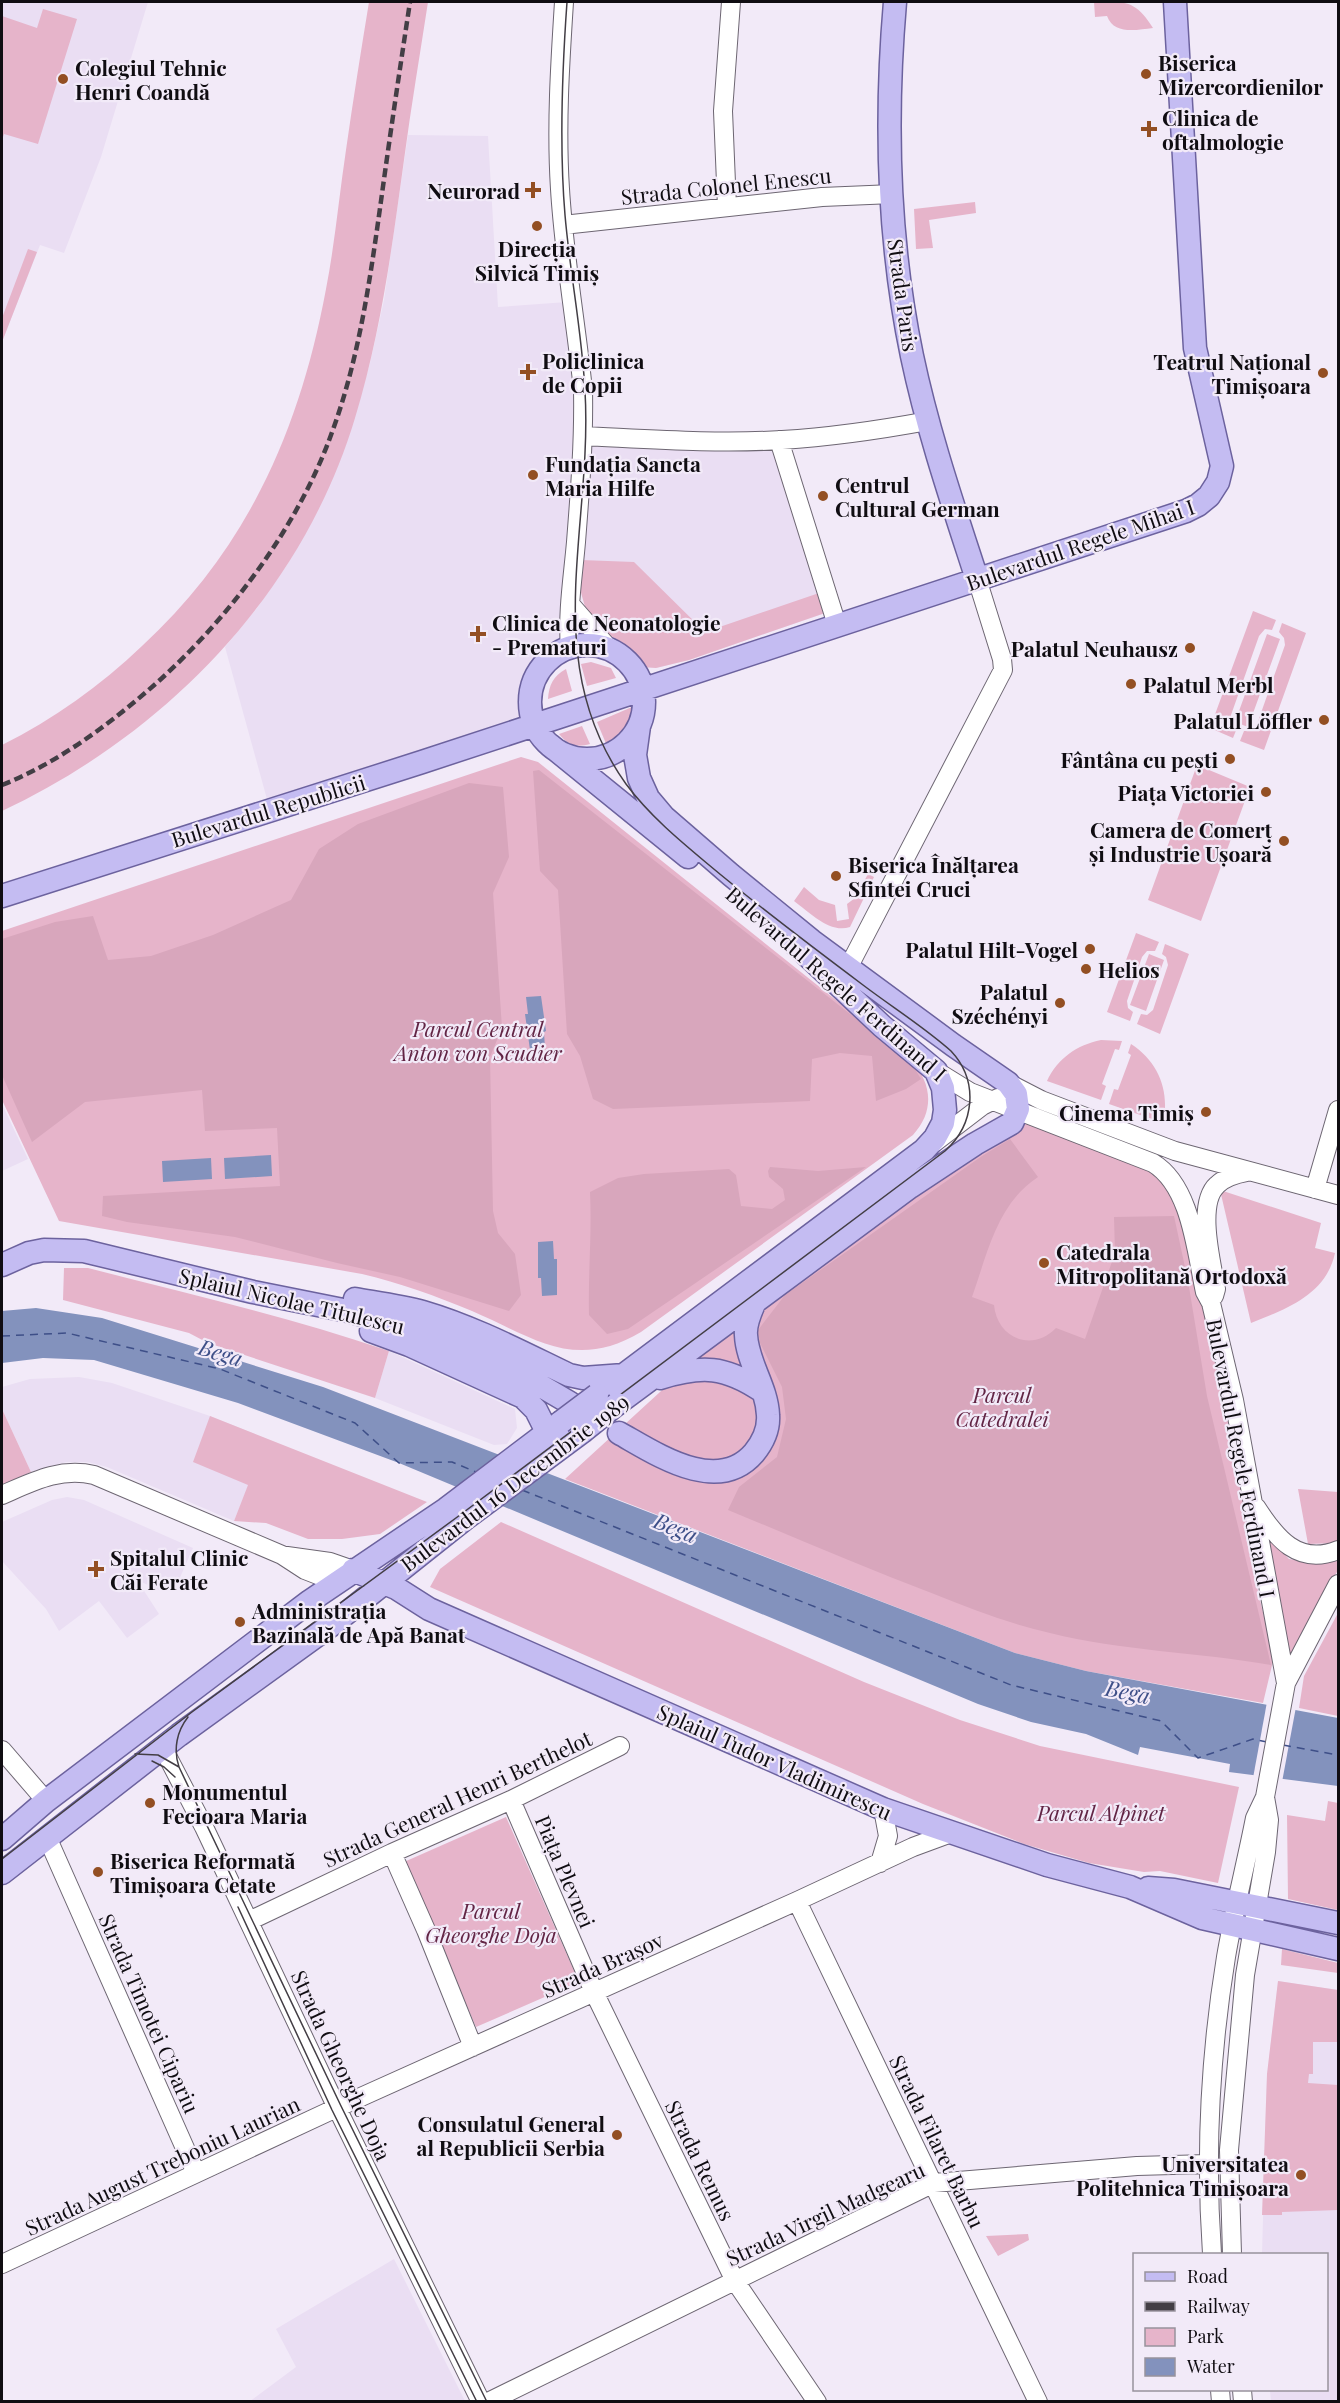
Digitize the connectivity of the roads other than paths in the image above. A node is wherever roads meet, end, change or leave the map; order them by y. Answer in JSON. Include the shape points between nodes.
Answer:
{"nodes":[{"id":1,"x":564,"y":2,"type":"edge"},
{"id":2,"x":731,"y":2,"type":"edge"},
{"id":3,"x":895,"y":2,"type":"edge"},
{"id":4,"x":1174,"y":2,"type":"edge"},
{"id":5,"x":893,"y":194,"type":"junction"},
{"id":6,"x":727,"y":207,"type":"junction"},
{"id":7,"x":563,"y":225,"type":"junction"},
{"id":8,"x":928,"y":421,"type":"junction"},
{"id":9,"x":584,"y":436,"type":"junction"},
{"id":10,"x":779,"y":440,"type":"junction"},
{"id":11,"x":977,"y":579,"type":"junction"},
{"id":12,"x":571,"y":605,"type":"junction"},
{"id":13,"x":837,"y":625,"type":"junction"},
{"id":14,"x":570,"y":648,"type":"junction"},
{"id":15,"x":620,"y":656,"type":"junction"},
{"id":16,"x":643,"y":688,"type":"junction"},
{"id":17,"x":535,"y":723,"type":"junction"},
{"id":18,"x":639,"y":726,"type":"junction"},
{"id":19,"x":550,"y":745,"type":"junction"},
{"id":20,"x":2,"y":896,"type":"edge"},
{"id":21,"x":848,"y":968,"type":"junction"},
{"id":22,"x":936,"y":1071,"type":"junction"},
{"id":23,"x":1014,"y":1096,"type":"junction"},
{"id":24,"x":992,"y":1100,"type":"junction"},
{"id":25,"x":1338,"y":1110,"type":"edge"},
{"id":26,"x":1043,"y":1122,"type":"junction"},
{"id":27,"x":998,"y":1132,"type":"junction"},
{"id":28,"x":924,"y":1150,"type":"junction"},
{"id":29,"x":1247,"y":1172,"type":"junction"},
{"id":30,"x":1315,"y":1189,"type":"junction"},
{"id":31,"x":1338,"y":1195,"type":"edge"},
{"id":32,"x":2,"y":1264,"type":"edge"},
{"id":33,"x":253,"y":1292,"type":"junction"},
{"id":34,"x":1211,"y":1303,"type":"junction"},
{"id":35,"x":754,"y":1304,"type":"junction"},
{"id":36,"x":624,"y":1375,"type":"junction"},
{"id":37,"x":647,"y":1382,"type":"junction"},
{"id":38,"x":762,"y":1391,"type":"junction"},
{"id":39,"x":607,"y":1400,"type":"junction"},
{"id":40,"x":555,"y":1429,"type":"junction"},
{"id":41,"x":619,"y":1433,"type":"dead end"},
{"id":42,"x":2,"y":1495,"type":"edge"},
{"id":43,"x":1255,"y":1504,"type":"junction"},
{"id":44,"x":456,"y":1513,"type":"junction"},
{"id":45,"x":1338,"y":1550,"type":"edge"},
{"id":46,"x":344,"y":1576,"type":"junction"},
{"id":47,"x":1338,"y":1584,"type":"edge"},
{"id":48,"x":376,"y":1588,"type":"junction"},
{"id":49,"x":1286,"y":1683,"type":"junction"},
{"id":50,"x":620,"y":1746,"type":"dead end"},
{"id":51,"x":163,"y":1748,"type":"junction"},
{"id":52,"x":2,"y":1750,"type":"edge"},
{"id":53,"x":512,"y":1800,"type":"junction"},
{"id":54,"x":46,"y":1801,"type":"junction"},
{"id":55,"x":883,"y":1809,"type":"junction"},
{"id":56,"x":951,"y":1833,"type":"junction"},
{"id":57,"x":47,"y":1837,"type":"junction"},
{"id":58,"x":2,"y":1839,"type":"edge"},
{"id":59,"x":392,"y":1853,"type":"junction"},
{"id":60,"x":880,"y":1863,"type":"junction"},
{"id":61,"x":2,"y":1873,"type":"edge"},
{"id":62,"x":1130,"y":1887,"type":"junction"},
{"id":63,"x":797,"y":1902,"type":"junction"},
{"id":64,"x":1247,"y":1904,"type":"junction"},
{"id":65,"x":249,"y":1921,"type":"junction"},
{"id":66,"x":1338,"y":1923,"type":"edge"},
{"id":67,"x":1242,"y":1928,"type":"junction"},
{"id":68,"x":1338,"y":1949,"type":"edge"},
{"id":69,"x":594,"y":1992,"type":"junction"},
{"id":70,"x":473,"y":2047,"type":"junction"},
{"id":71,"x":339,"y":2107,"type":"junction"},
{"id":72,"x":1208,"y":2164,"type":"junction"},
{"id":73,"x":196,"y":2173,"type":"junction"},
{"id":74,"x":934,"y":2183,"type":"junction"},
{"id":75,"x":1212,"y":2253,"type":"edge"},
{"id":76,"x":1232,"y":2253,"type":"edge"},
{"id":77,"x":2,"y":2264,"type":"edge"},
{"id":78,"x":735,"y":2281,"type":"junction"},
{"id":79,"x":482,"y":2402,"type":"edge"},
{"id":80,"x":488,"y":2402,"type":"edge"},
{"id":81,"x":817,"y":2402,"type":"edge"},
{"id":82,"x":1038,"y":2402,"type":"edge"}],
"edges":[{"from":1,"to":7,"type":"street","via":[[558,126]]},
{"from":2,"to":6,"type":"street","via":[[723,111]]},
{"from":3,"to":5,"type":"main road","name":"Strada Paris","via":[[891,91]]},
{"from":4,"to":11,"type":"main road","name":"Bulevardul Regele Mihai I","via":[[1195,348],[1221,458],[1219,479],[1209,496],[1193,508]]},
{"from":5,"to":6,"type":"street","name":"Strada Colonel Enescu"},
{"from":5,"to":8,"type":"main road","name":"Strada Paris","via":[[906,321]]},
{"from":6,"to":7,"type":"street","name":"Strada Colonel Enescu"},
{"from":7,"to":9,"type":"street","via":[[580,358]]},
{"from":8,"to":10,"type":"street"},
{"from":8,"to":11,"type":"main road","name":"Strada Paris"},
{"from":9,"to":10,"type":"street"},
{"from":9,"to":12,"type":"street"},
{"from":10,"to":13,"type":"street"},
{"from":11,"to":13,"type":"main road","name":"Bulevardul Regele Mihai I"},
{"from":11,"to":21,"type":"street","via":[[1004,668]]},
{"from":12,"to":14,"type":"street"},
{"from":12,"to":15,"type":"street"},
{"from":13,"to":16,"type":"main road","name":"Bulevardul Regele Mihai I"},
{"from":14,"to":15,"type":"main road","via":[[592,645]]},
{"from":14,"to":17,"type":"main road","via":[[554,656],[535,680],[530,699]]},
{"from":15,"to":16,"type":"main road","via":[[634,670]]},
{"from":16,"to":17,"type":"main road","name":"Bulevardul Republicii"},
{"from":16,"to":18,"type":"main road","name":"Bulevardul Regele Ferdinand I","via":[[645,706]]},
{"from":17,"to":19,"type":"main road"},
{"from":17,"to":20,"type":"main road","name":"Bulevardul Republicii"},
{"from":18,"to":19,"type":"main road","via":[[623,747],[596,759],[568,756]]},
{"from":18,"to":21,"type":"main road","name":"Bulevardul Regele Ferdinand I","via":[[637,770],[658,811]]},
{"from":19,"to":22,"type":"main road","name":"Bulevardul Regele Ferdinand I","via":[[809,956]]},
{"from":21,"to":23,"type":"main road","name":"Bulevardul Regele Ferdinand I"},
{"from":22,"to":24,"type":"street","name":"Bulevardul Regele Ferdinand I"},
{"from":22,"to":28,"type":"main road","via":[[944,1088],[943,1124]]},
{"from":23,"to":24,"type":"street","name":"Bulevardul Regele Ferdinand I"},
{"from":23,"to":26,"type":"street","name":"Bulevardul Regele Ferdinand I"},
{"from":23,"to":27,"type":"main road","name":"Bulevardul 16 Decembrie 1989","via":[[1014,1121]]},
{"from":23,"to":29,"type":"street","via":[[1041,1100],[1175,1151]]},
{"from":24,"to":28,"type":"street","name":"Bulevardul 16 Decembrie 1989"},
{"from":25,"to":30,"type":"street"},
{"from":26,"to":27,"type":"street"},
{"from":26,"to":34,"type":"street","name":"Bulevardul Regele Ferdinand I","via":[[1153,1163],[1171,1177],[1182,1196]]},
{"from":27,"to":35,"type":"main road","name":"Bulevardul 16 Decembrie 1989","via":[[910,1187]]},
{"from":28,"to":36,"type":"main road","name":"Bulevardul 16 Decembrie 1989"},
{"from":29,"to":30,"type":"street"},
{"from":29,"to":34,"type":"street","via":[[1215,1186],[1206,1209],[1216,1289]]},
{"from":30,"to":31,"type":"street"},
{"from":32,"to":33,"type":"main road","name":"Splaiul Nicolae Titulescu","via":[[36,1251],[72,1250]]},
{"from":33,"to":36,"type":"main road","via":[[296,1292],[403,1307],[461,1326],[569,1375]]},
{"from":33,"to":40,"type":"main road","via":[[293,1309],[388,1337],[524,1397]]},
{"from":33,"to":40,"type":"main road","name":"Splaiul Nicolae Titulescu","via":[[348,1311],[434,1336],[524,1376]]},
{"from":34,"to":43,"type":"street","name":"Bulevardul Regele Ferdinand I"},
{"from":35,"to":37,"type":"main road","name":"Bulevardul 16 Decembrie 1989"},
{"from":35,"to":38,"type":"main road","via":[[746,1334]]},
{"from":36,"to":39,"type":"main road","name":"Bulevardul 16 Decembrie 1989"},
{"from":37,"to":38,"type":"main road","via":[[712,1368],[735,1375]]},
{"from":37,"to":39,"type":"main road","name":"Bulevardul 16 Decembrie 1989"},
{"from":38,"to":41,"type":"main road","via":[[768,1416],[760,1446],[737,1465],[720,1470],[689,1468],[672,1462]]},
{"from":39,"to":40,"type":"main road","name":"Bulevardul 16 Decembrie 1989","bridge":true},
{"from":39,"to":40,"type":"main road","name":"Bulevardul 16 Decembrie 1989","bridge":true,"via":[[582,1432]]},
{"from":40,"to":44,"type":"main road","name":"Bulevardul 16 Decembrie 1989"},
{"from":42,"to":46,"type":"street","name":"Splaiul Tudor Vladimirescu","via":[[56,1474],[84,1473],[104,1478],[282,1555],[304,1570]]},
{"from":43,"to":45,"type":"street","via":[[1290,1547],[1317,1554]]},
{"from":43,"to":49,"type":"street","name":"Bulevardul Regele Ferdinand I"},
{"from":44,"to":46,"type":"main road","name":"Bulevardul 16 Decembrie 1989"},
{"from":44,"to":48,"type":"main road","name":"Bulevardul 16 Decembrie 1989"},
{"from":46,"to":48,"type":"main road","name":"Splaiul Tudor Vladimirescu"},
{"from":46,"to":54,"type":"main road","name":"Bulevardul 16 Decembrie 1989"},
{"from":47,"to":49,"type":"street"},
{"from":48,"to":51,"type":"main road","name":"Bulevardul 16 Decembrie 1989"},
{"from":48,"to":55,"type":"main road","name":"Splaiul Tudor Vladimirescu"},
{"from":49,"to":64,"type":"street","via":[[1265,1797],[1269,1820],[1266,1852]]},
{"from":50,"to":53,"type":"street","name":"Strada General Henri Berthelot"},
{"from":51,"to":57,"type":"main road","name":"Bulevardul 16 Decembrie 1989"},
{"from":51,"to":65,"type":"street","name":"Strada Gheorghe Doja"},
{"from":52,"to":54,"type":"street"},
{"from":53,"to":59,"type":"street","name":"Strada General Henri Berthelot"},
{"from":53,"to":69,"type":"street","name":"Piața Plevnei"},
{"from":54,"to":58,"type":"main road","name":"Bulevardul 16 Decembrie 1989"},
{"from":55,"to":56,"type":"main road","name":"Splaiul Tudor Vladimirescu"},
{"from":55,"to":60,"type":"street","via":[[888,1836]]},
{"from":56,"to":60,"type":"street","name":"Strada Brașov"},
{"from":56,"to":62,"type":"main road","name":"Splaiul Tudor Vladimirescu"},
{"from":57,"to":61,"type":"main road","name":"Bulevardul 16 Decembrie 1989"},
{"from":57,"to":73,"type":"street","name":"Strada Timotei Cipariu"},
{"from":59,"to":65,"type":"street","name":"Strada General Henri Berthelot"},
{"from":59,"to":70,"type":"street"},
{"from":60,"to":63,"type":"street","name":"Strada Brașov"},
{"from":62,"to":64,"type":"main road","name":"Splaiul Tudor Vladimirescu","via":[[1174,1890]]},
{"from":62,"to":67,"type":"main road","name":"Splaiul Tudor Vladimirescu","via":[[1202,1918]]},
{"from":63,"to":69,"type":"street","name":"Strada Brașov"},
{"from":63,"to":74,"type":"street","name":"Strada Filaret Barbu"},
{"from":64,"to":66,"type":"main road","name":"Splaiul Tudor Vladimirescu"},
{"from":64,"to":67,"type":"street"},
{"from":65,"to":71,"type":"street","name":"Strada Gheorghe Doja"},
{"from":67,"to":68,"type":"main road","name":"Splaiul Tudor Vladimirescu"},
{"from":67,"to":72,"type":"street","via":[[1223,1974]]},
{"from":67,"to":76,"type":"street","via":[[1245,1975],[1229,2150]]},
{"from":69,"to":70,"type":"street","name":"Strada Brașov"},
{"from":69,"to":78,"type":"street","name":"Strada Remus"},
{"from":70,"to":71,"type":"street","name":"Strada Brașov"},
{"from":71,"to":73,"type":"street","name":"Strada August Treboniu Laurian"},
{"from":71,"to":79,"type":"street","name":"Strada Gheorghe Doja"},
{"from":72,"to":74,"type":"street","name":"Strada Virgil Madgearu"},
{"from":72,"to":75,"type":"street"},
{"from":73,"to":77,"type":"street","name":"Strada August Treboniu Laurian"},
{"from":74,"to":78,"type":"street","name":"Strada Virgil Madgearu"},
{"from":74,"to":82,"type":"street","name":"Strada Filaret Barbu"},
{"from":78,"to":80,"type":"street","name":"Strada Virgil Madgearu"},
{"from":78,"to":81,"type":"street","name":"Strada Remus"}]}
